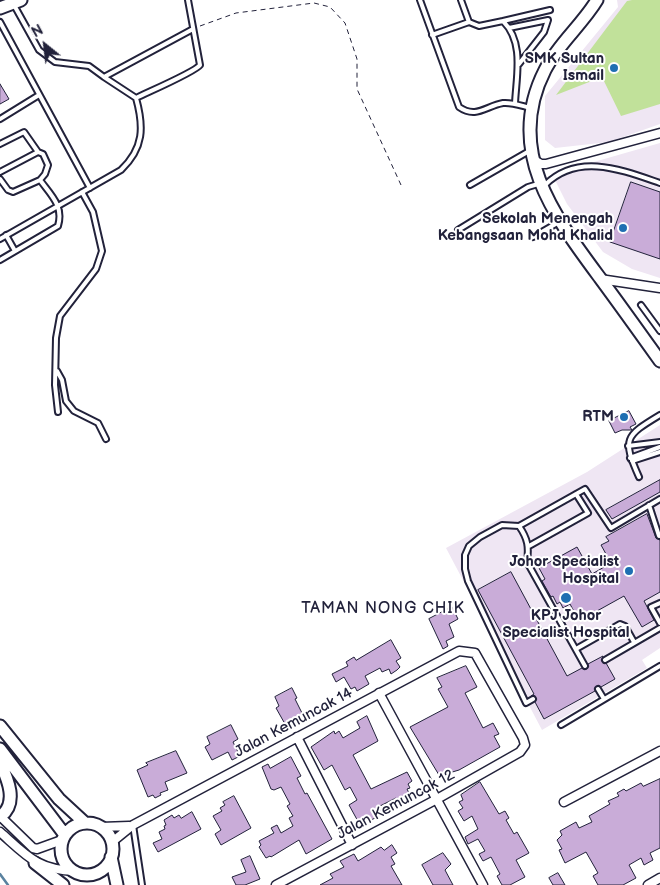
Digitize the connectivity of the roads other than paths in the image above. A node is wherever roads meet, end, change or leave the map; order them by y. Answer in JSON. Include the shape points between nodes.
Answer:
{"nodes":[{"id":1,"x":188,"y":0,"type":"edge"},
{"id":2,"x":420,"y":0,"type":"edge"},
{"id":3,"x":461,"y":0,"type":"edge"},
{"id":4,"x":597,"y":0,"type":"edge"},
{"id":5,"x":17,"y":2,"type":"edge"},
{"id":6,"x":0,"y":8,"type":"edge"},
{"id":7,"x":550,"y":10,"type":"dead end"},
{"id":8,"x":503,"y":21,"type":"junction"},
{"id":9,"x":0,"y":22,"type":"edge"},
{"id":10,"x":469,"y":22,"type":"junction"},
{"id":11,"x":509,"y":28,"type":"junction"},
{"id":12,"x":192,"y":29,"type":"junction"},
{"id":13,"x":432,"y":35,"type":"junction"},
{"id":14,"x":520,"y":64,"type":"junction"},
{"id":15,"x":104,"y":77,"type":"junction"},
{"id":16,"x":39,"y":95,"type":"junction"},
{"id":17,"x":136,"y":98,"type":"junction"},
{"id":18,"x":515,"y":104,"type":"junction"},
{"id":19,"x":533,"y":109,"type":"junction"},
{"id":20,"x":0,"y":119,"type":"edge"},
{"id":21,"x":660,"y":133,"type":"edge"},
{"id":22,"x":0,"y":144,"type":"edge"},
{"id":23,"x":38,"y":152,"type":"junction"},
{"id":24,"x":533,"y":155,"type":"junction"},
{"id":25,"x":0,"y":172,"type":"edge"},
{"id":26,"x":0,"y":179,"type":"edge"},
{"id":27,"x":40,"y":180,"type":"junction"},
{"id":28,"x":660,"y":183,"type":"edge"},
{"id":29,"x":470,"y":186,"type":"dead end"},
{"id":30,"x":541,"y":187,"type":"junction"},
{"id":31,"x":90,"y":188,"type":"junction"},
{"id":32,"x":82,"y":192,"type":"junction"},
{"id":33,"x":58,"y":205,"type":"junction"},
{"id":34,"x":559,"y":221,"type":"junction"},
{"id":35,"x":458,"y":230,"type":"dead end"},
{"id":36,"x":6,"y":235,"type":"junction"},
{"id":37,"x":533,"y":237,"type":"dead end"},
{"id":38,"x":0,"y":239,"type":"edge"},
{"id":39,"x":14,"y":252,"type":"junction"},
{"id":40,"x":0,"y":260,"type":"edge"},
{"id":41,"x":600,"y":279,"type":"junction"},
{"id":42,"x":660,"y":288,"type":"edge"},
{"id":43,"x":641,"y":305,"type":"dead end"},
{"id":44,"x":660,"y":331,"type":"edge"},
{"id":45,"x":660,"y":361,"type":"edge"},
{"id":46,"x":56,"y":369,"type":"junction"},
{"id":47,"x":58,"y":412,"type":"dead end"},
{"id":48,"x":660,"y":415,"type":"edge"},
{"id":49,"x":106,"y":439,"type":"dead end"},
{"id":50,"x":660,"y":442,"type":"edge"},
{"id":51,"x":628,"y":446,"type":"junction"},
{"id":52,"x":660,"y":447,"type":"edge"},
{"id":53,"x":660,"y":452,"type":"edge"},
{"id":54,"x":631,"y":459,"type":"junction"},
{"id":55,"x":639,"y":477,"type":"dead end"},
{"id":56,"x":576,"y":494,"type":"junction"},
{"id":57,"x":660,"y":500,"type":"edge"},
{"id":58,"x":649,"y":505,"type":"junction"},
{"id":59,"x":519,"y":526,"type":"junction"},
{"id":60,"x":659,"y":536,"type":"edge"},
{"id":61,"x":529,"y":546,"type":"junction"},
{"id":62,"x":660,"y":603,"type":"edge"},
{"id":63,"x":660,"y":623,"type":"edge"},
{"id":64,"x":660,"y":628,"type":"edge"},
{"id":65,"x":634,"y":642,"type":"junction"},
{"id":66,"x":576,"y":648,"type":"junction"},
{"id":67,"x":605,"y":660,"type":"dead end"},
{"id":68,"x":585,"y":666,"type":"dead end"},
{"id":69,"x":660,"y":666,"type":"edge"},
{"id":70,"x":598,"y":689,"type":"dead end"},
{"id":71,"x":378,"y":693,"type":"junction"},
{"id":72,"x":533,"y":699,"type":"dead end"},
{"id":73,"x":604,"y":699,"type":"junction"},
{"id":74,"x":561,"y":725,"type":"dead end"},
{"id":75,"x":0,"y":726,"type":"edge"},
{"id":76,"x":297,"y":737,"type":"junction"},
{"id":77,"x":525,"y":745,"type":"joint"},
{"id":78,"x":0,"y":750,"type":"edge"},
{"id":79,"x":660,"y":751,"type":"edge"},
{"id":80,"x":0,"y":762,"type":"edge"},
{"id":81,"x":437,"y":799,"type":"junction"},
{"id":82,"x":564,"y":802,"type":"dead end"},
{"id":83,"x":0,"y":816,"type":"edge"},
{"id":84,"x":85,"y":823,"type":"junction"},
{"id":85,"x":133,"y":825,"type":"junction"},
{"id":86,"x":102,"y":828,"type":"junction"},
{"id":87,"x":0,"y":832,"type":"edge"},
{"id":88,"x":64,"y":838,"type":"junction"},
{"id":89,"x":112,"y":842,"type":"junction"},
{"id":90,"x":352,"y":845,"type":"junction"},
{"id":91,"x":111,"y":857,"type":"junction"},
{"id":92,"x":35,"y":863,"type":"junction"},
{"id":93,"x":78,"y":872,"type":"junction"},
{"id":94,"x":660,"y":878,"type":"edge"},
{"id":95,"x":63,"y":885,"type":"edge"},
{"id":96,"x":87,"y":885,"type":"edge"},
{"id":97,"x":117,"y":885,"type":"edge"},
{"id":98,"x":142,"y":885,"type":"edge"},
{"id":99,"x":276,"y":885,"type":"edge"},
{"id":100,"x":483,"y":885,"type":"edge"},
{"id":101,"x":648,"y":885,"type":"edge"}],
"edges":[{"from":1,"to":12,"type":"lane"},
{"from":2,"to":13,"type":"lane"},
{"from":3,"to":10,"type":"lane"},
{"from":4,"to":19,"type":"main road","via":[[545,69]]},
{"from":5,"to":6,"type":"main road"},
{"from":5,"to":15,"type":"lane","via":[[39,50],[55,62],[89,66]]},
{"from":7,"to":8,"type":"lane"},
{"from":8,"to":10,"type":"lane","via":[[478,26]]},
{"from":8,"to":11,"type":"lane"},
{"from":9,"to":16,"type":"lane"},
{"from":10,"to":13,"type":"lane"},
{"from":11,"to":14,"type":"lane"},
{"from":11,"to":14,"type":"lane","via":[[548,20],[544,32]]},
{"from":12,"to":15,"type":"lane"},
{"from":12,"to":17,"type":"lane","via":[[200,64],[196,70]]},
{"from":13,"to":18,"type":"lane","via":[[459,108],[479,113],[504,103]]},
{"from":14,"to":18,"type":"lane"},
{"from":15,"to":17,"type":"lane"},
{"from":16,"to":20,"type":"lane"},
{"from":16,"to":31,"type":"lane"},
{"from":17,"to":31,"type":"lane","via":[[140,112],[140,144],[129,163]]},
{"from":18,"to":19,"type":"lane"},
{"from":19,"to":24,"type":"main road"},
{"from":21,"to":24,"type":"street","via":[[546,164],[540,164]]},
{"from":22,"to":23,"type":"lane","via":[[24,132]]},
{"from":23,"to":25,"type":"lane"},
{"from":23,"to":27,"type":"lane","via":[[43,154],[48,165]]},
{"from":24,"to":29,"type":"lane"},
{"from":24,"to":30,"type":"main road"},
{"from":26,"to":27,"type":"lane","via":[[13,192]]},
{"from":27,"to":33,"type":"lane"},
{"from":28,"to":30,"type":"lane","via":[[615,168],[588,166],[573,168]]},
{"from":30,"to":34,"type":"main road"},
{"from":30,"to":35,"type":"lane","via":[[528,186]]},
{"from":31,"to":32,"type":"lane"},
{"from":32,"to":33,"type":"lane"},
{"from":32,"to":46,"type":"lane","via":[[93,212],[102,251],[96,269],[60,316]]},
{"from":33,"to":36,"type":"lane"},
{"from":33,"to":39,"type":"lane","via":[[61,215],[58,226]]},
{"from":34,"to":37,"type":"lane"},
{"from":34,"to":41,"type":"main road"},
{"from":36,"to":38,"type":"lane"},
{"from":36,"to":39,"type":"lane"},
{"from":39,"to":40,"type":"lane"},
{"from":41,"to":42,"type":"street"},
{"from":41,"to":45,"type":"main road"},
{"from":43,"to":44,"type":"lane"},
{"from":46,"to":47,"type":"lane"},
{"from":46,"to":49,"type":"lane","via":[[66,401],[74,410],[98,423]]},
{"from":48,"to":51,"type":"lane","via":[[635,430]]},
{"from":50,"to":51,"type":"lane"},
{"from":51,"to":54,"type":"lane"},
{"from":52,"to":54,"type":"lane"},
{"from":53,"to":54,"type":"lane"},
{"from":54,"to":55,"type":"lane"},
{"from":56,"to":58,"type":"lane","via":[[585,489],[611,528]]},
{"from":56,"to":59,"type":"lane"},
{"from":56,"to":61,"type":"lane","via":[[588,512]]},
{"from":57,"to":58,"type":"lane"},
{"from":58,"to":60,"type":"lane"},
{"from":59,"to":61,"type":"lane"},
{"from":59,"to":72,"type":"lane","via":[[502,525],[480,536],[469,546],[465,568],[468,581],[526,703]]},
{"from":61,"to":66,"type":"lane","via":[[527,562]]},
{"from":62,"to":63,"type":"lane","via":[[651,607]]},
{"from":64,"to":65,"type":"lane"},
{"from":65,"to":66,"type":"lane","via":[[625,626],[620,624]]},
{"from":65,"to":67,"type":"lane"},
{"from":66,"to":68,"type":"lane"},
{"from":69,"to":73,"type":"lane"},
{"from":70,"to":73,"type":"lane"},
{"from":71,"to":76,"type":"street","name":"Jalan Kemuncak 14"},
{"from":71,"to":77,"type":"street","name":"Jalan Kemuncak 14","via":[[459,650],[469,650],[475,653]]},
{"from":71,"to":81,"type":"street"},
{"from":73,"to":74,"type":"lane"},
{"from":75,"to":84,"type":"main road","via":[[59,799]]},
{"from":76,"to":85,"type":"street","name":"Jalan Kemuncak 14"},
{"from":76,"to":90,"type":"street"},
{"from":77,"to":81,"type":"street","name":"Jalan Kemuncak 12","via":[[520,752]]},
{"from":78,"to":88,"type":"main road"},
{"from":79,"to":82,"type":"street"},
{"from":80,"to":83,"type":"main road","via":[[11,800],[10,807]]},
{"from":81,"to":90,"type":"street","name":"Jalan Kemuncak 12"},
{"from":81,"to":100,"type":"street"},
{"from":83,"to":88,"type":"street","via":[[33,848]]},
{"from":84,"to":86,"type":"main road"},
{"from":84,"to":88,"type":"main road","via":[[74,827]]},
{"from":85,"to":86,"type":"street","name":"Jalan Kemuncak 14"},
{"from":85,"to":89,"type":"street","name":"Jalan Kemuncak 14"},
{"from":85,"to":98,"type":"lane"},
{"from":86,"to":89,"type":"main road"},
{"from":87,"to":92,"type":"street"},
{"from":88,"to":93,"type":"main road","via":[[61,848],[64,861]]},
{"from":89,"to":91,"type":"main road"},
{"from":90,"to":99,"type":"street","name":"Jalan Kemuncak 12"},
{"from":91,"to":93,"type":"main road","via":[[99,871]]},
{"from":91,"to":97,"type":"main road"},
{"from":92,"to":93,"type":"street"},
{"from":92,"to":95,"type":"main road"},
{"from":93,"to":96,"type":"main road"},
{"from":94,"to":101,"type":"street"}]}
